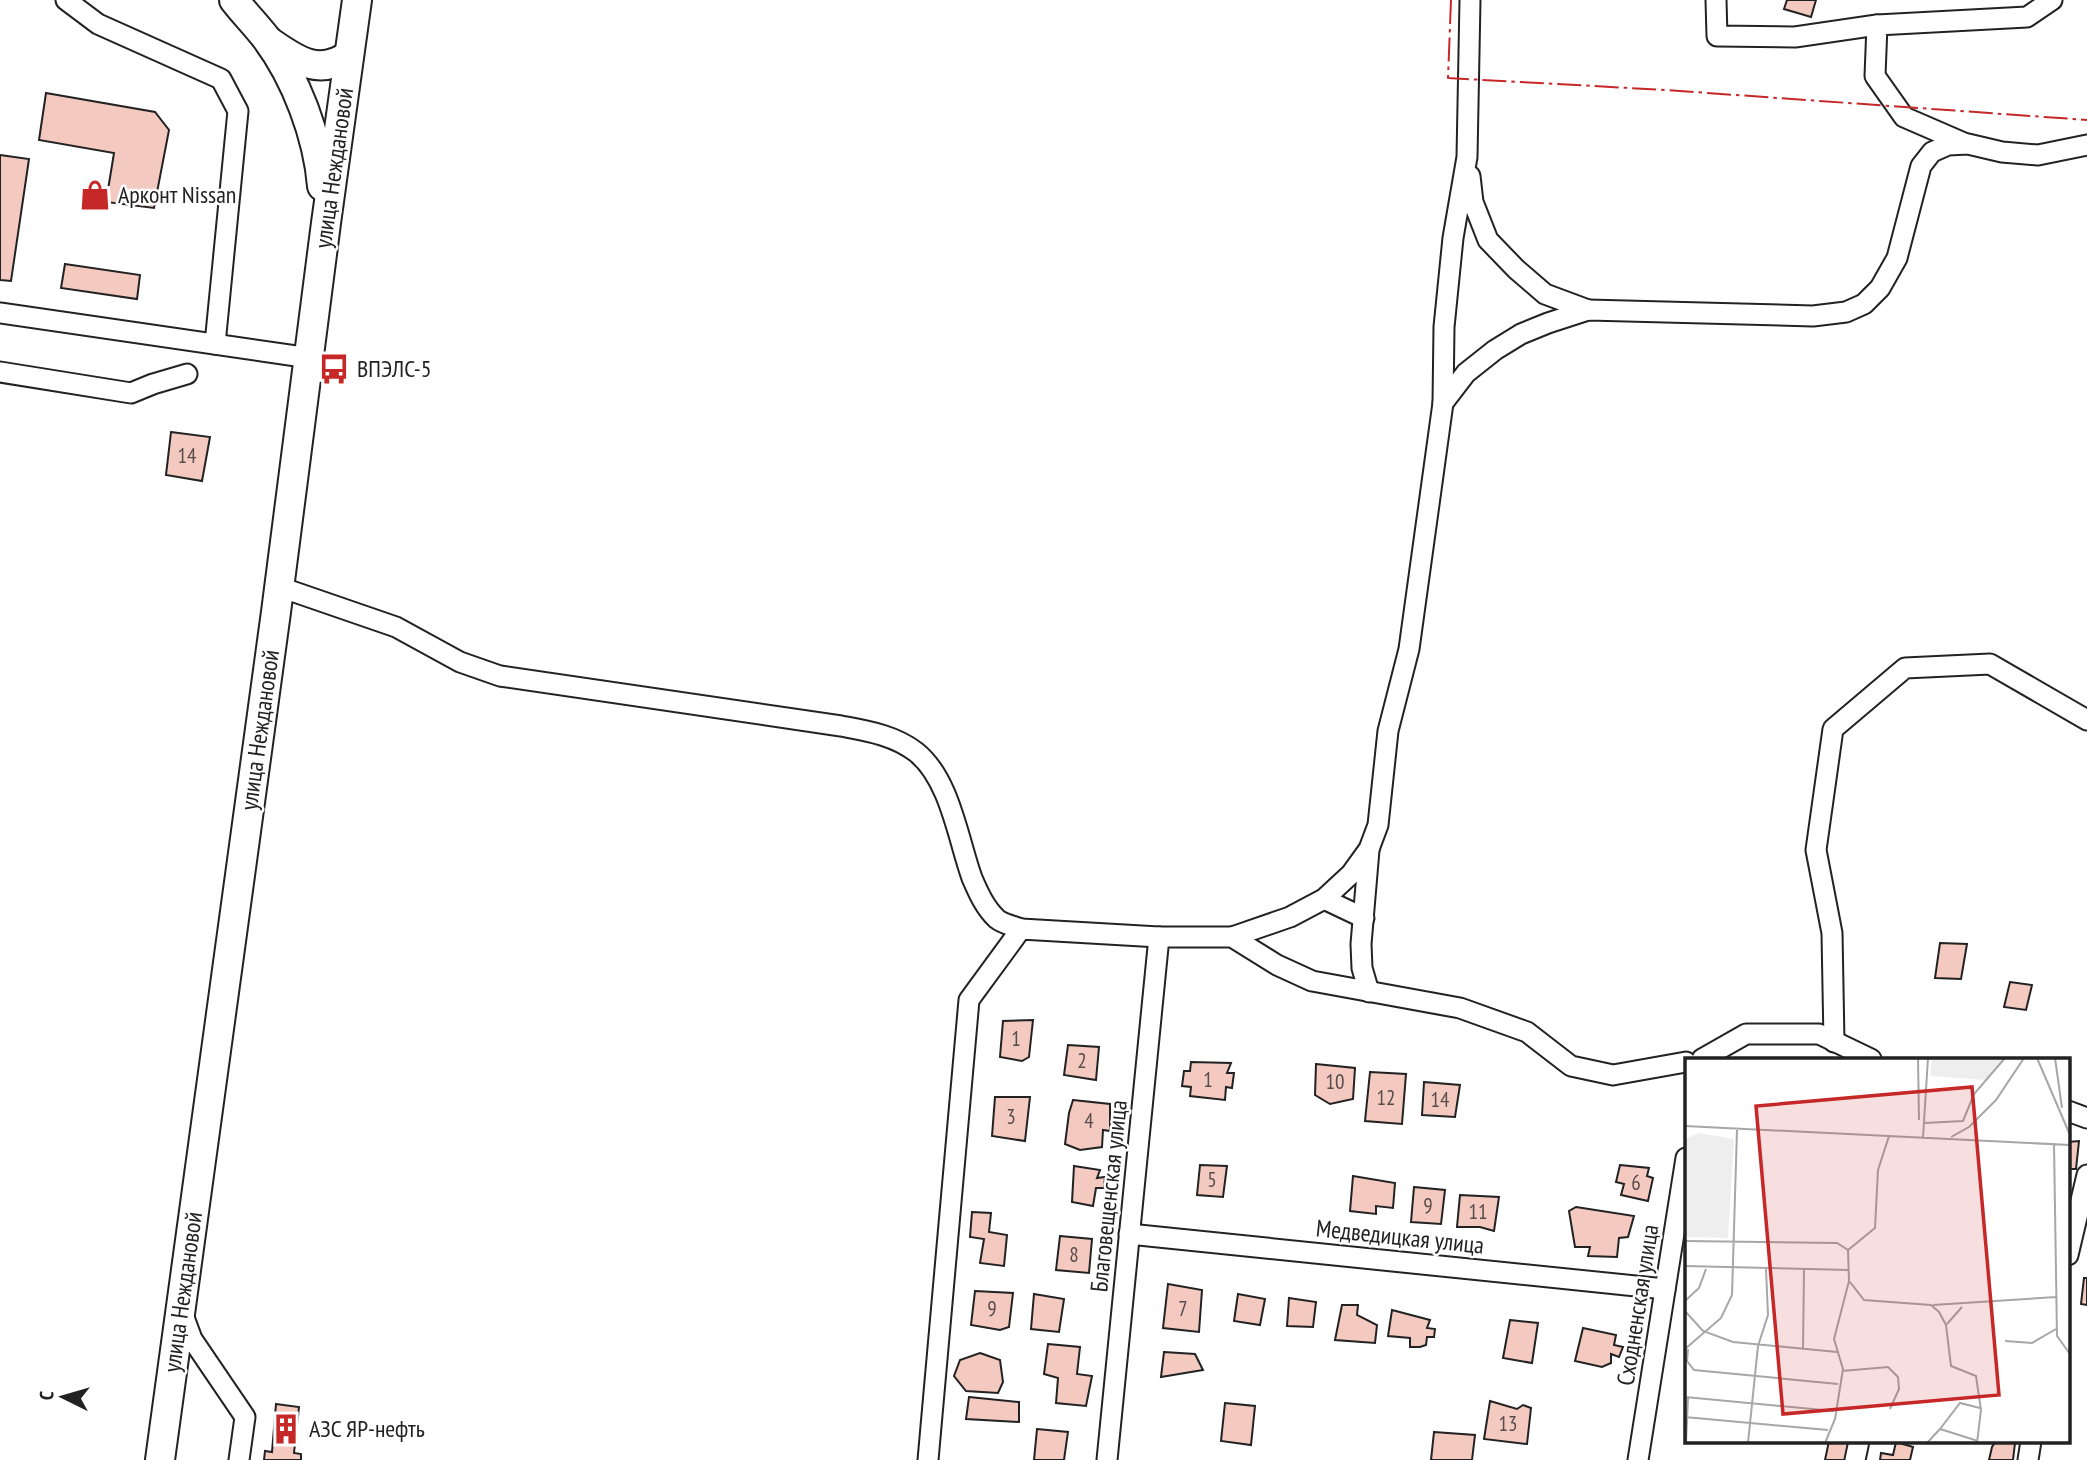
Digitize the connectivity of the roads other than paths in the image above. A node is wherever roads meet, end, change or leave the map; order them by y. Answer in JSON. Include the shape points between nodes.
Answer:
{"nodes":[{"id":1,"x":66,"y":0,"type":"edge"},
{"id":2,"x":234,"y":0,"type":"edge"},
{"id":3,"x":357,"y":0,"type":"edge"},
{"id":4,"x":1469,"y":0,"type":"edge"},
{"id":5,"x":1716,"y":0,"type":"edge"},
{"id":6,"x":2052,"y":0,"type":"edge"},
{"id":7,"x":1877,"y":25,"type":"junction"},
{"id":8,"x":267,"y":40,"type":"junction"},
{"id":9,"x":349,"y":55,"type":"junction"},
{"id":10,"x":1968,"y":144,"type":"junction"},
{"id":11,"x":2087,"y":145,"type":"edge"},
{"id":12,"x":1467,"y":157,"type":"junction"},
{"id":13,"x":326,"y":223,"type":"junction"},
{"id":14,"x":1588,"y":310,"type":"junction"},
{"id":15,"x":0,"y":313,"type":"edge"},
{"id":16,"x":215,"y":344,"type":"junction"},
{"id":17,"x":310,"y":358,"type":"junction"},
{"id":18,"x":0,"y":372,"type":"edge"},
{"id":19,"x":187,"y":374,"type":"dead end"},
{"id":20,"x":1443,"y":403,"type":"junction"},
{"id":21,"x":280,"y":587,"type":"junction"},
{"id":22,"x":2087,"y":720,"type":"edge"},
{"id":23,"x":1368,"y":849,"type":"junction"},
{"id":24,"x":1324,"y":899,"type":"junction"},
{"id":25,"x":1364,"y":918,"type":"junction"},
{"id":26,"x":1021,"y":929,"type":"junction"},
{"id":27,"x":1159,"y":937,"type":"junction"},
{"id":28,"x":1232,"y":937,"type":"junction"},
{"id":29,"x":1369,"y":992,"type":"junction"},
{"id":30,"x":1834,"y":1042,"type":"junction"},
{"id":31,"x":1704,"y":1058,"type":"edge"},
{"id":32,"x":1869,"y":1058,"type":"edge"},
{"id":33,"x":1685,"y":1062,"type":"edge"},
{"id":34,"x":2070,"y":1112,"type":"edge"},
{"id":35,"x":2087,"y":1118,"type":"edge"},
{"id":36,"x":1685,"y":1164,"type":"edge"},
{"id":37,"x":2087,"y":1175,"type":"edge"},
{"id":38,"x":1129,"y":1234,"type":"junction"},
{"id":39,"x":2070,"y":1247,"type":"edge"},
{"id":40,"x":1665,"y":1289,"type":"junction"},
{"id":41,"x":181,"y":1309,"type":"junction"},
{"id":42,"x":1859,"y":1442,"type":"edge"},
{"id":43,"x":2031,"y":1442,"type":"edge"},
{"id":44,"x":160,"y":1460,"type":"edge"},
{"id":45,"x":239,"y":1460,"type":"edge"},
{"id":46,"x":928,"y":1460,"type":"edge"},
{"id":47,"x":1107,"y":1460,"type":"edge"},
{"id":48,"x":1638,"y":1460,"type":"edge"},
{"id":49,"x":1855,"y":1460,"type":"edge"},
{"id":50,"x":2028,"y":1460,"type":"edge"}],
"edges":[{"from":1,"to":16,"type":"street","via":[[98,24],[221,79],[238,111]]},
{"from":2,"to":8,"type":"highway"},
{"from":3,"to":9,"type":"highway","name":"улица Неждановой"},
{"from":4,"to":12,"type":"street"},
{"from":5,"to":7,"type":"street","via":[[1717,36],[1795,37]]},
{"from":6,"to":7,"type":"street","via":[[2026,17]]},
{"from":7,"to":10,"type":"street","via":[[1875,76],[1904,117]]},
{"from":8,"to":9,"type":"highway","via":[[309,64],[330,65]]},
{"from":8,"to":13,"type":"highway","via":[[295,88],[312,131]]},
{"from":9,"to":13,"type":"highway","name":"улица Неждановой"},
{"from":10,"to":11,"type":"street","via":[[2038,155]]},
{"from":10,"to":14,"type":"street","via":[[1932,152],[1921,166],[1897,258],[1880,288],[1864,304],[1846,312],[1813,316]]},
{"from":12,"to":14,"type":"street","via":[[1473,202],[1488,240],[1545,294]]},
{"from":12,"to":20,"type":"street","via":[[1444,327]]},
{"from":13,"to":17,"type":"highway","name":"улица Неждановой"},
{"from":14,"to":20,"type":"street","via":[[1521,334],[1495,349],[1466,373]]},
{"from":15,"to":16,"type":"street"},
{"from":16,"to":17,"type":"street"},
{"from":17,"to":21,"type":"highway","name":"улица Неждановой"},
{"from":18,"to":19,"type":"street","via":[[131,393]]},
{"from":20,"to":23,"type":"street","via":[[1409,649],[1388,731],[1378,825]]},
{"from":21,"to":26,"type":"street","via":[[396,627],[460,663],[500,676],[889,736],[917,752],[936,775],[980,897],[998,920]]},
{"from":21,"to":41,"type":"highway","name":"улица Неждановой"},
{"from":22,"to":30,"type":"street","via":[[1990,664],[1905,668],[1833,729],[1816,850],[1832,933]]},
{"from":23,"to":24,"type":"street","via":[[1351,874]]},
{"from":23,"to":25,"type":"street"},
{"from":24,"to":25,"type":"street"},
{"from":24,"to":28,"type":"street","via":[[1290,917]]},
{"from":25,"to":29,"type":"street","via":[[1362,968]]},
{"from":26,"to":27,"type":"street"},
{"from":26,"to":46,"type":"street","via":[[969,1000]]},
{"from":27,"to":28,"type":"street"},
{"from":27,"to":38,"type":"street","name":"Благовещенская улица"},
{"from":28,"to":29,"type":"street","via":[[1312,981]]},
{"from":29,"to":33,"type":"street","via":[[1460,1008],[1527,1032],[1571,1066],[1612,1075]]},
{"from":30,"to":31,"type":"street","via":[[1819,1034],[1746,1034]]},
{"from":30,"to":32,"type":"street"},
{"from":34,"to":35,"type":"street"},
{"from":36,"to":40,"type":"street","name":"Сходненская улица"},
{"from":37,"to":39,"type":"street"},
{"from":38,"to":40,"type":"street","name":"Медведицкая улица"},
{"from":38,"to":47,"type":"street","name":"Благовещенская улица"},
{"from":40,"to":48,"type":"street","name":"Сходненская улица"},
{"from":41,"to":44,"type":"highway","name":"улица Неждановой"},
{"from":41,"to":45,"type":"street","via":[[192,1339],[245,1417]]},
{"from":42,"to":49,"type":"street"},
{"from":43,"to":50,"type":"street"}]}
